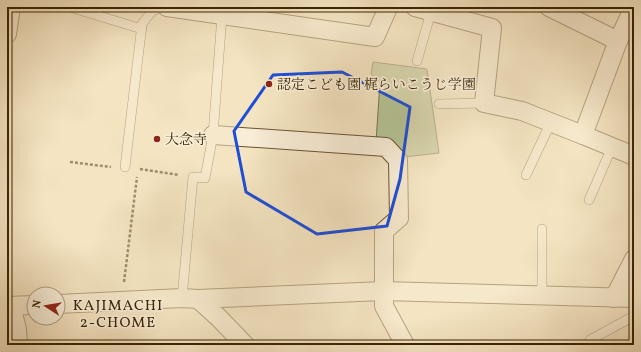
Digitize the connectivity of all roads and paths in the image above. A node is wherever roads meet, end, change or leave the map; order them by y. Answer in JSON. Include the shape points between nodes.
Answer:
{"nodes":[{"id":1,"x":11,"y":7,"type":"edge"},
{"id":2,"x":162,"y":7,"type":"edge"},
{"id":3,"x":167,"y":7,"type":"edge"},
{"id":4,"x":386,"y":7,"type":"edge"},
{"id":5,"x":549,"y":7,"type":"edge"},
{"id":6,"x":634,"y":7,"type":"edge"},
{"id":7,"x":72,"y":8,"type":"edge"},
{"id":8,"x":423,"y":9,"type":"edge"},
{"id":9,"x":222,"y":15,"type":"junction"},
{"id":10,"x":142,"y":29,"type":"junction"},
{"id":11,"x":7,"y":34,"type":"edge"},
{"id":12,"x":618,"y":41,"type":"junction"},
{"id":13,"x":417,"y":61,"type":"dead end"},
{"id":14,"x":484,"y":103,"type":"junction"},
{"id":15,"x":439,"y":104,"type":"dead end"},
{"id":16,"x":550,"y":122,"type":"junction"},
{"id":17,"x":213,"y":135,"type":"junction"},
{"id":18,"x":583,"y":135,"type":"junction"},
{"id":19,"x":612,"y":147,"type":"junction"},
{"id":20,"x":634,"y":156,"type":"edge"},
{"id":21,"x":125,"y":167,"type":"dead end"},
{"id":22,"x":526,"y":175,"type":"dead end"},
{"id":23,"x":137,"y":177,"type":"dead end"},
{"id":24,"x":589,"y":200,"type":"dead end"},
{"id":25,"x":542,"y":229,"type":"dead end"},
{"id":26,"x":634,"y":259,"type":"edge"},
{"id":27,"x":383,"y":291,"type":"junction"},
{"id":28,"x":542,"y":296,"type":"junction"},
{"id":29,"x":190,"y":298,"type":"junction"},
{"id":30,"x":614,"y":298,"type":"junction"},
{"id":31,"x":634,"y":298,"type":"edge"},
{"id":32,"x":122,"y":301,"type":"junction"},
{"id":33,"x":66,"y":304,"type":"edge"},
{"id":34,"x":26,"y":305,"type":"edge"},
{"id":35,"x":9,"y":306,"type":"edge"},
{"id":36,"x":634,"y":316,"type":"edge"},
{"id":37,"x":590,"y":340,"type":"dead end"},
{"id":38,"x":18,"y":345,"type":"edge"},
{"id":39,"x":244,"y":345,"type":"edge"},
{"id":40,"x":405,"y":345,"type":"edge"}],
"edges":[{"from":1,"to":11,"type":"street"},
{"from":2,"to":10,"type":"lane","via":[[152,11],[142,24]]},
{"from":3,"to":9,"type":"street"},
{"from":4,"to":9,"type":"street","via":[[375,37]]},
{"from":5,"to":12,"type":"street"},
{"from":6,"to":12,"type":"street"},
{"from":7,"to":10,"type":"lane"},
{"from":8,"to":13,"type":"lane"},
{"from":8,"to":14,"type":"street","via":[[492,28]]},
{"from":9,"to":17,"type":"lane"},
{"from":10,"to":21,"type":"lane"},
{"from":12,"to":18,"type":"street"},
{"from":14,"to":15,"type":"lane"},
{"from":14,"to":16,"type":"street","via":[[522,111]]},
{"from":16,"to":18,"type":"street"},
{"from":16,"to":22,"type":"lane"},
{"from":17,"to":27,"type":"street","via":[[386,147],[398,160],[399,218],[384,231]]},
{"from":17,"to":29,"type":"lane","via":[[205,178],[193,177]]},
{"from":18,"to":19,"type":"street"},
{"from":19,"to":20,"type":"street"},
{"from":19,"to":24,"type":"lane"},
{"from":23,"to":32,"type":"path"},
{"from":25,"to":28,"type":"lane"},
{"from":26,"to":30,"type":"street"},
{"from":27,"to":28,"type":"street"},
{"from":27,"to":29,"type":"street"},
{"from":27,"to":40,"type":"street","via":[[384,306]]},
{"from":28,"to":30,"type":"street"},
{"from":29,"to":32,"type":"street"},
{"from":29,"to":39,"type":"street","via":[[218,317]]},
{"from":30,"to":31,"type":"street"},
{"from":32,"to":33,"type":"street"},
{"from":34,"to":35,"type":"street"},
{"from":35,"to":38,"type":"street","via":[[17,329]]},
{"from":36,"to":37,"type":"lane"}]}
